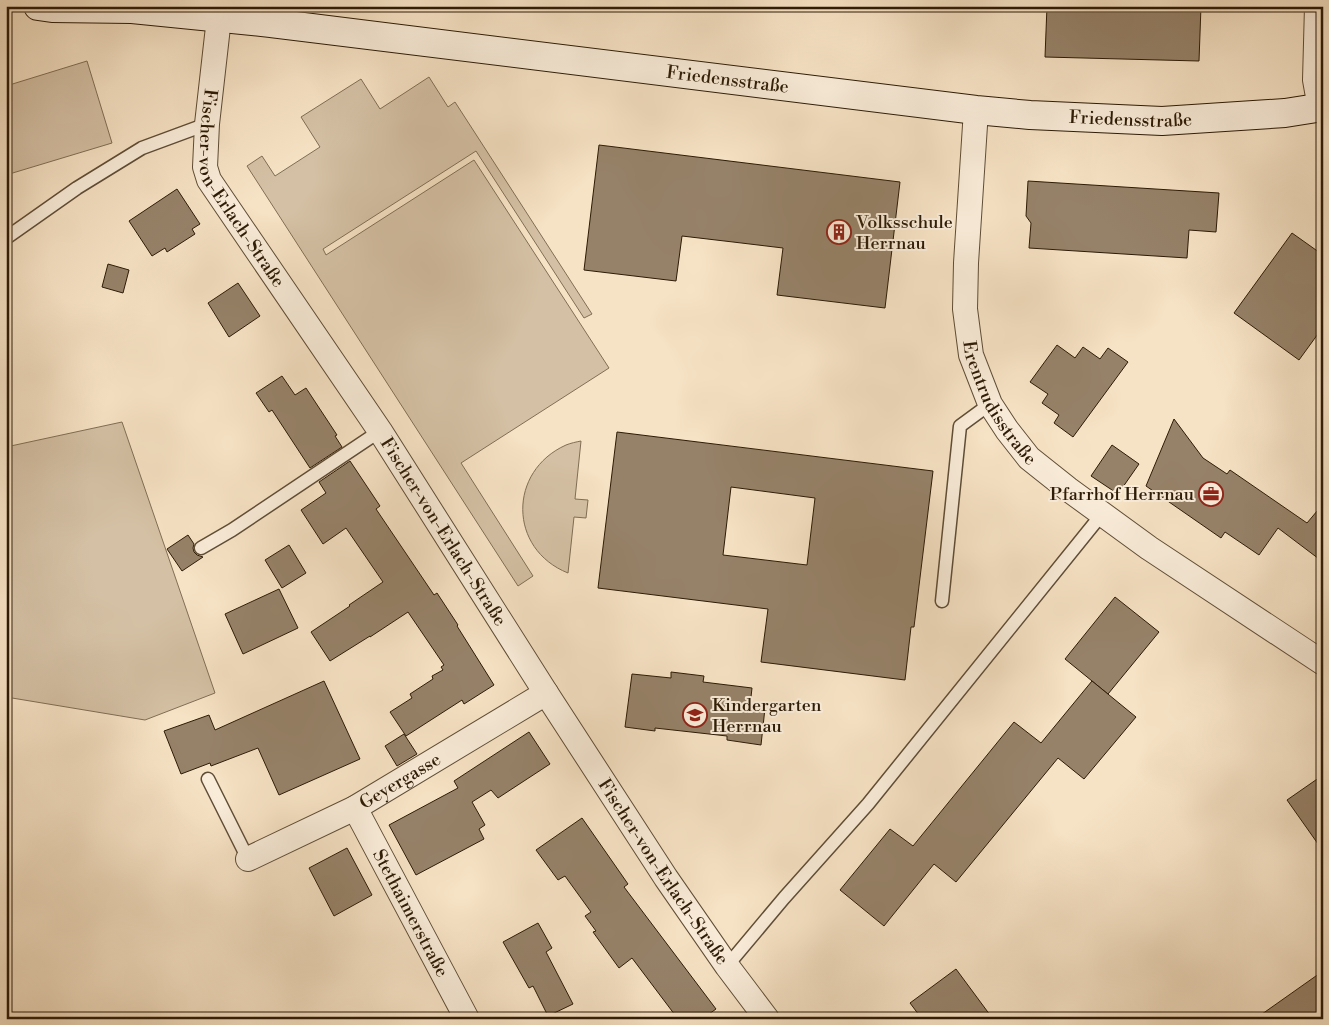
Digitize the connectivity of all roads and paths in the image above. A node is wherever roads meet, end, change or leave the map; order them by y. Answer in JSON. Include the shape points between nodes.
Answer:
{"nodes":[{"id":1,"x":38,"y":6,"type":"edge"},
{"id":2,"x":1316,"y":6,"type":"edge"},
{"id":3,"x":130,"y":7,"type":"edge"},
{"id":4,"x":219,"y":18,"type":"junction"},
{"id":5,"x":1321,"y":108,"type":"edge"},
{"id":6,"x":976,"y":110,"type":"junction"},
{"id":7,"x":207,"y":124,"type":"junction"},
{"id":8,"x":6,"y":238,"type":"edge"},
{"id":9,"x":990,"y":404,"type":"junction"},
{"id":10,"x":380,"y":431,"type":"junction"},
{"id":11,"x":1102,"y":514,"type":"junction"},
{"id":12,"x":201,"y":548,"type":"dead end"},
{"id":13,"x":942,"y":601,"type":"dead end"},
{"id":14,"x":1323,"y":664,"type":"edge"},
{"id":15,"x":546,"y":693,"type":"junction"},
{"id":16,"x":208,"y":779,"type":"dead end"},
{"id":17,"x":355,"y":808,"type":"junction"},
{"id":18,"x":248,"y":859,"type":"joint"},
{"id":19,"x":727,"y":966,"type":"junction"},
{"id":20,"x":467,"y":1019,"type":"edge"},
{"id":21,"x":767,"y":1019,"type":"edge"}],
"edges":[{"from":1,"to":3,"type":"street","name":"Friedensstraße"},
{"from":2,"to":5,"type":"street","via":[[1315,80]]},
{"from":3,"to":4,"type":"street","name":"Friedensstraße"},
{"from":4,"to":6,"type":"street","name":"Friedensstraße"},
{"from":4,"to":7,"type":"street","name":"Fischer-von-Erlach-Straße"},
{"from":5,"to":6,"type":"street","name":"Friedensstraße","via":[[1285,114],[1162,121]]},
{"from":6,"to":9,"type":"street","name":"Erentrudisstraße","via":[[965,309],[972,355]]},
{"from":7,"to":8,"type":"lane","via":[[142,148],[77,188]]},
{"from":7,"to":10,"type":"street","name":"Fischer-von-Erlach-Straße","via":[[205,167],[209,180]]},
{"from":9,"to":11,"type":"street","name":"Erentrudisstraße","via":[[1029,458]]},
{"from":9,"to":13,"type":"lane","via":[[960,426]]},
{"from":10,"to":12,"type":"lane"},
{"from":10,"to":15,"type":"street","name":"Fischer-von-Erlach-Straße"},
{"from":11,"to":14,"type":"street","name":"Erentrudisstraße"},
{"from":11,"to":19,"type":"lane","via":[[868,804]]},
{"from":15,"to":17,"type":"street","name":"Geyergasse"},
{"from":15,"to":19,"type":"street","name":"Fischer-von-Erlach-Straße"},
{"from":16,"to":18,"type":"lane"},
{"from":17,"to":18,"type":"street","name":"Geyergasse"},
{"from":17,"to":20,"type":"street","name":"Stethaimerstraße"},
{"from":19,"to":21,"type":"street","name":"Fischer-von-Erlach-Straße"}]}
